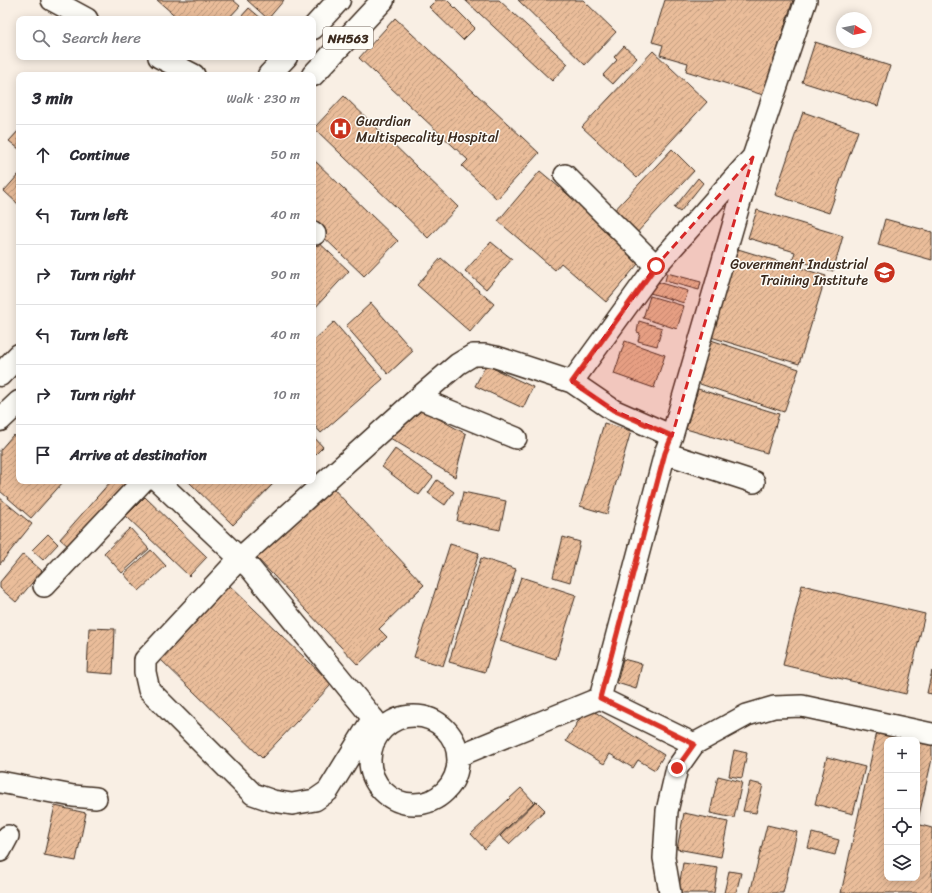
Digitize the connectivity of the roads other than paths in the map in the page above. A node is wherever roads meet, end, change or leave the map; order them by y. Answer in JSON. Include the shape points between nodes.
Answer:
{"nodes":[{"id":1,"x":383,"y":0,"type":"edge"},
{"id":2,"x":806,"y":0,"type":"edge"},
{"id":3,"x":335,"y":1,"type":"edge"},
{"id":4,"x":59,"y":4,"type":"edge"},
{"id":5,"x":81,"y":16,"type":"edge"},
{"id":6,"x":316,"y":24,"type":"edge"},
{"id":7,"x":166,"y":60,"type":"edge"},
{"id":8,"x":283,"y":60,"type":"edge"},
{"id":9,"x":188,"y":72,"type":"edge"},
{"id":10,"x":272,"y":72,"type":"edge"},
{"id":11,"x":316,"y":72,"type":"edge"},
{"id":12,"x":753,"y":157,"type":"junction"},
{"id":13,"x":565,"y":175,"type":"dead end"},
{"id":14,"x":656,"y":266,"type":"junction"},
{"id":15,"x":16,"y":358,"type":"edge"},
{"id":16,"x":0,"y":375,"type":"edge"},
{"id":17,"x":572,"y":382,"type":"junction"},
{"id":18,"x":418,"y":398,"type":"junction"},
{"id":19,"x":16,"y":405,"type":"edge"},
{"id":20,"x":0,"y":420,"type":"edge"},
{"id":21,"x":516,"y":438,"type":"dead end"},
{"id":22,"x":669,"y":444,"type":"junction"},
{"id":23,"x":754,"y":482,"type":"dead end"},
{"id":24,"x":140,"y":484,"type":"edge"},
{"id":25,"x":161,"y":484,"type":"edge"},
{"id":26,"x":240,"y":558,"type":"junction"},
{"id":27,"x":44,"y":586,"type":"dead end"},
{"id":28,"x":600,"y":698,"type":"junction"},
{"id":29,"x":377,"y":724,"type":"junction"},
{"id":30,"x":932,"y":734,"type":"edge"},
{"id":31,"x":694,"y":744,"type":"junction"},
{"id":32,"x":458,"y":756,"type":"junction"},
{"id":33,"x":0,"y":782,"type":"edge"},
{"id":34,"x":96,"y":798,"type":"dead end"},
{"id":35,"x":670,"y":893,"type":"edge"}],
"edges":[{"from":1,"to":11,"type":"highway","number":"NH563"},
{"from":2,"to":12,"type":"street"},
{"from":3,"to":6,"type":"highway","number":"NH563"},
{"from":4,"to":5,"type":"street"},
{"from":7,"to":9,"type":"street"},
{"from":8,"to":10,"type":"highway"},
{"from":12,"to":14,"type":"street"},
{"from":12,"to":22,"type":"street"},
{"from":13,"to":14,"type":"street"},
{"from":14,"to":17,"type":"street"},
{"from":15,"to":16,"type":"highway"},
{"from":17,"to":18,"type":"street","via":[[496,357],[473,355],[458,364]]},
{"from":17,"to":22,"type":"street"},
{"from":18,"to":21,"type":"street"},
{"from":18,"to":26,"type":"street"},
{"from":19,"to":20,"type":"highway"},
{"from":22,"to":23,"type":"street"},
{"from":22,"to":28,"type":"street"},
{"from":24,"to":27,"type":"street"},
{"from":25,"to":26,"type":"street"},
{"from":26,"to":29,"type":"street"},
{"from":26,"to":29,"type":"street","via":[[145,660],[149,690],[253,794],[292,804],[315,800],[328,791]]},
{"from":28,"to":31,"type":"street"},
{"from":28,"to":32,"type":"street"},
{"from":29,"to":32,"type":"street","via":[[414,715],[431,718],[445,728],[455,743]]},
{"from":29,"to":32,"type":"street","via":[[369,761],[373,778],[383,792],[398,802],[415,804],[432,800],[446,790],[455,775]]},
{"from":30,"to":31,"type":"street","via":[[802,706],[774,707],[748,715]]},
{"from":31,"to":35,"type":"street","via":[[677,768],[667,811],[664,858]]},
{"from":33,"to":34,"type":"street"}]}
